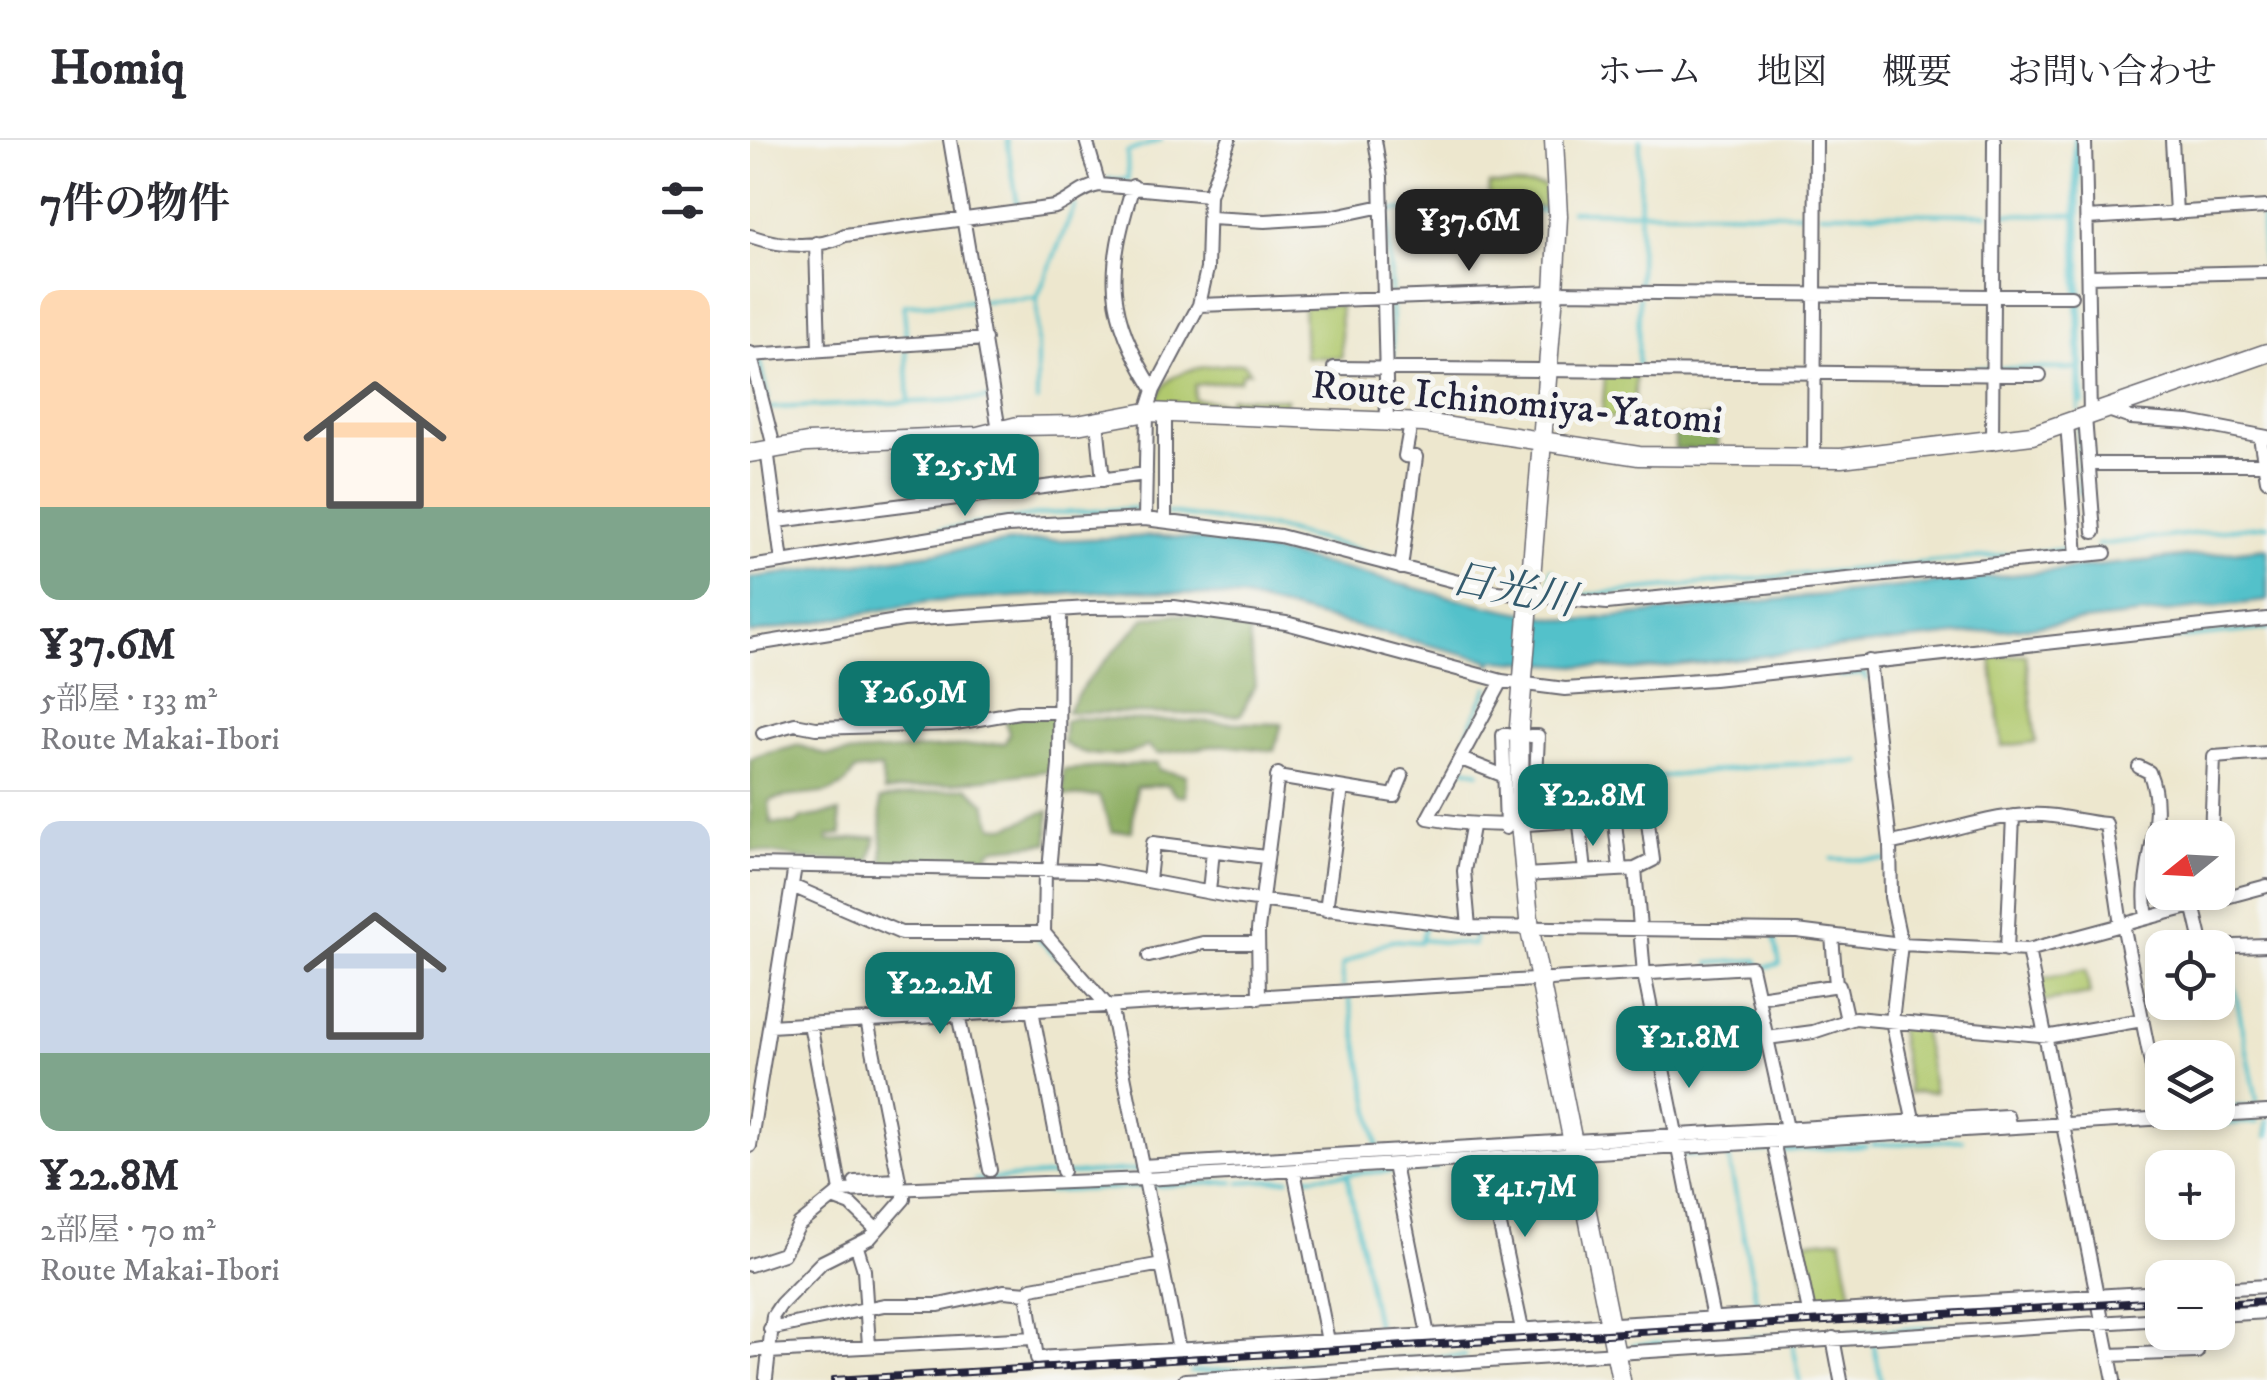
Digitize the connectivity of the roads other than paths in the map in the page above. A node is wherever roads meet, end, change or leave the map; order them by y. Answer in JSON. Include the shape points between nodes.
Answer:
{"nodes":[{"id":1,"x":950,"y":140,"type":"edge"},
{"id":2,"x":1086,"y":140,"type":"edge"},
{"id":3,"x":1229,"y":140,"type":"edge"},
{"id":4,"x":1376,"y":140,"type":"edge"},
{"id":5,"x":1554,"y":140,"type":"edge"},
{"id":6,"x":1816,"y":140,"type":"edge"},
{"id":7,"x":1994,"y":140,"type":"edge"},
{"id":8,"x":2085,"y":140,"type":"edge"},
{"id":9,"x":2172,"y":140,"type":"edge"},
{"id":10,"x":1100,"y":185,"type":"junction"},
{"id":11,"x":1133,"y":186,"type":"junction"},
{"id":12,"x":1210,"y":195,"type":"junction"},
{"id":13,"x":1382,"y":206,"type":"junction"},
{"id":14,"x":2267,"y":208,"type":"edge"},
{"id":15,"x":2176,"y":212,"type":"junction"},
{"id":16,"x":1210,"y":218,"type":"junction"},
{"id":17,"x":2087,"y":218,"type":"junction"},
{"id":18,"x":965,"y":219,"type":"junction"},
{"id":19,"x":2267,"y":222,"type":"edge"},
{"id":20,"x":750,"y":236,"type":"edge"},
{"id":21,"x":816,"y":243,"type":"junction"},
{"id":22,"x":2267,"y":272,"type":"edge"},
{"id":23,"x":2088,"y":276,"type":"junction"},
{"id":24,"x":1554,"y":292,"type":"junction"},
{"id":25,"x":1815,"y":294,"type":"junction"},
{"id":26,"x":1993,"y":296,"type":"junction"},
{"id":27,"x":2070,"y":296,"type":"dead end"},
{"id":28,"x":1385,"y":298,"type":"junction"},
{"id":29,"x":1199,"y":305,"type":"junction"},
{"id":30,"x":984,"y":339,"type":"junction"},
{"id":31,"x":819,"y":350,"type":"junction"},
{"id":32,"x":2267,"y":353,"type":"edge"},
{"id":33,"x":750,"y":354,"type":"edge"},
{"id":34,"x":1334,"y":368,"type":"dead end"},
{"id":35,"x":1387,"y":369,"type":"junction"},
{"id":36,"x":1546,"y":371,"type":"junction"},
{"id":37,"x":1814,"y":373,"type":"junction"},
{"id":38,"x":1992,"y":375,"type":"junction"},
{"id":39,"x":2040,"y":376,"type":"dead end"},
{"id":40,"x":1154,"y":390,"type":"junction"},
{"id":41,"x":1156,"y":413,"type":"junction"},
{"id":42,"x":2088,"y":416,"type":"junction"},
{"id":43,"x":1097,"y":421,"type":"junction"},
{"id":44,"x":1387,"y":422,"type":"junction"},
{"id":45,"x":1411,"y":422,"type":"junction"},
{"id":46,"x":999,"y":430,"type":"junction"},
{"id":47,"x":2264,"y":437,"type":"edge"},
{"id":48,"x":1992,"y":443,"type":"junction"},
{"id":49,"x":1541,"y":444,"type":"junction"},
{"id":50,"x":764,"y":450,"type":"edge"},
{"id":51,"x":1814,"y":458,"type":"junction"},
{"id":52,"x":2089,"y":464,"type":"junction"},
{"id":53,"x":2266,"y":464,"type":"edge"},
{"id":54,"x":1146,"y":474,"type":"junction"},
{"id":55,"x":1104,"y":480,"type":"junction"},
{"id":56,"x":2267,"y":480,"type":"edge"},
{"id":57,"x":1145,"y":519,"type":"junction"},
{"id":58,"x":1164,"y":520,"type":"junction"},
{"id":59,"x":778,"y":521,"type":"junction"},
{"id":60,"x":2094,"y":532,"type":"dead end"},
{"id":61,"x":2106,"y":553,"type":"dead end"},
{"id":62,"x":2077,"y":556,"type":"junction"},
{"id":63,"x":782,"y":562,"type":"junction"},
{"id":64,"x":750,"y":567,"type":"edge"},
{"id":65,"x":1400,"y":568,"type":"junction"},
{"id":66,"x":1531,"y":597,"type":"junction"},
{"id":67,"x":1060,"y":610,"type":"junction"},
{"id":68,"x":2267,"y":619,"type":"edge"},
{"id":69,"x":750,"y":645,"type":"edge"},
{"id":70,"x":1870,"y":661,"type":"junction"},
{"id":71,"x":1502,"y":681,"type":"junction"},
{"id":72,"x":1523,"y":681,"type":"junction"},
{"id":73,"x":1058,"y":712,"type":"junction"},
{"id":74,"x":763,"y":733,"type":"dead end"},
{"id":75,"x":1508,"y":735,"type":"dead end"},
{"id":76,"x":1530,"y":736,"type":"dead end"},
{"id":77,"x":2267,"y":753,"type":"edge"},
{"id":78,"x":1460,"y":759,"type":"junction"},
{"id":79,"x":2140,"y":768,"type":"dead end"},
{"id":80,"x":1502,"y":775,"type":"junction"},
{"id":81,"x":1402,"y":776,"type":"dead end"},
{"id":82,"x":1611,"y":784,"type":"dead end"},
{"id":83,"x":1342,"y":788,"type":"junction"},
{"id":84,"x":1614,"y":811,"type":"junction"},
{"id":85,"x":2013,"y":816,"type":"junction"},
{"id":86,"x":1578,"y":820,"type":"junction"},
{"id":87,"x":2212,"y":820,"type":"edge"},
{"id":88,"x":1520,"y":824,"type":"junction"},
{"id":89,"x":1472,"y":827,"type":"junction"},
{"id":90,"x":1890,"y":843,"type":"junction"},
{"id":91,"x":1214,"y":850,"type":"junction"},
{"id":92,"x":1265,"y":857,"type":"junction"},
{"id":93,"x":750,"y":865,"type":"edge"},
{"id":94,"x":795,"y":866,"type":"junction"},
{"id":95,"x":1627,"y":869,"type":"junction"},
{"id":96,"x":1047,"y":870,"type":"junction"},
{"id":97,"x":1585,"y":872,"type":"junction"},
{"id":98,"x":1524,"y":875,"type":"junction"},
{"id":99,"x":1149,"y":880,"type":"junction"},
{"id":100,"x":792,"y":886,"type":"junction"},
{"id":101,"x":2267,"y":886,"type":"edge"},
{"id":102,"x":1209,"y":892,"type":"junction"},
{"id":103,"x":2235,"y":893,"type":"edge"},
{"id":104,"x":1261,"y":901,"type":"junction"},
{"id":105,"x":1326,"y":910,"type":"junction"},
{"id":106,"x":2169,"y":910,"type":"edge"},
{"id":107,"x":2201,"y":910,"type":"edge"},
{"id":108,"x":2147,"y":917,"type":"junction"},
{"id":109,"x":2122,"y":924,"type":"junction"},
{"id":110,"x":1469,"y":927,"type":"junction"},
{"id":111,"x":1639,"y":929,"type":"junction"},
{"id":112,"x":1530,"y":930,"type":"junction"},
{"id":113,"x":1044,"y":933,"type":"junction"},
{"id":114,"x":1832,"y":936,"type":"junction"},
{"id":115,"x":1258,"y":943,"type":"junction"},
{"id":116,"x":1901,"y":944,"type":"junction"},
{"id":117,"x":2267,"y":945,"type":"edge"},
{"id":118,"x":2007,"y":950,"type":"junction"},
{"id":119,"x":2028,"y":950,"type":"junction"},
{"id":120,"x":1149,"y":956,"type":"dead end"},
{"id":121,"x":1644,"y":974,"type":"junction"},
{"id":122,"x":1540,"y":979,"type":"junction"},
{"id":123,"x":1836,"y":985,"type":"junction"},
{"id":124,"x":1758,"y":997,"type":"junction"},
{"id":125,"x":1259,"y":998,"type":"junction"},
{"id":126,"x":1108,"y":1005,"type":"junction"},
{"id":127,"x":1032,"y":1010,"type":"junction"},
{"id":128,"x":958,"y":1014,"type":"junction"},
{"id":129,"x":866,"y":1020,"type":"junction"},
{"id":130,"x":1847,"y":1020,"type":"junction"},
{"id":131,"x":2142,"y":1020,"type":"junction"},
{"id":132,"x":1892,"y":1021,"type":"junction"},
{"id":133,"x":810,"y":1024,"type":"junction"},
{"id":134,"x":770,"y":1026,"type":"junction"},
{"id":135,"x":2045,"y":1035,"type":"junction"},
{"id":136,"x":1767,"y":1038,"type":"junction"},
{"id":137,"x":2146,"y":1040,"type":"edge"},
{"id":138,"x":2267,"y":1112,"type":"edge"},
{"id":139,"x":2235,"y":1114,"type":"edge"},
{"id":140,"x":2145,"y":1119,"type":"edge"},
{"id":141,"x":2063,"y":1124,"type":"junction"},
{"id":142,"x":1914,"y":1127,"type":"junction"},
{"id":143,"x":1780,"y":1133,"type":"junction"},
{"id":144,"x":1677,"y":1141,"type":"junction"},
{"id":145,"x":750,"y":1146,"type":"edge"},
{"id":146,"x":1574,"y":1146,"type":"junction"},
{"id":147,"x":1486,"y":1160,"type":"junction"},
{"id":148,"x":1394,"y":1165,"type":"junction"},
{"id":149,"x":990,"y":1170,"type":"dead end"},
{"id":150,"x":1063,"y":1171,"type":"dead end"},
{"id":151,"x":1294,"y":1171,"type":"junction"},
{"id":152,"x":1144,"y":1172,"type":"junction"},
{"id":153,"x":904,"y":1189,"type":"junction"},
{"id":154,"x":839,"y":1191,"type":"junction"},
{"id":155,"x":876,"y":1230,"type":"junction"},
{"id":156,"x":857,"y":1247,"type":"junction"},
{"id":157,"x":1162,"y":1264,"type":"junction"},
{"id":158,"x":750,"y":1265,"type":"edge"},
{"id":159,"x":2267,"y":1286,"type":"edge"},
{"id":160,"x":2235,"y":1288,"type":"edge"},
{"id":161,"x":2145,"y":1293,"type":"edge"},
{"id":162,"x":1026,"y":1294,"type":"junction"},
{"id":163,"x":2098,"y":1296,"type":"junction"},
{"id":164,"x":868,"y":1308,"type":"junction"},
{"id":165,"x":1809,"y":1312,"type":"junction"},
{"id":166,"x":2267,"y":1312,"type":"edge"},
{"id":167,"x":2235,"y":1315,"type":"edge"},
{"id":168,"x":1713,"y":1318,"type":"junction"},
{"id":169,"x":2145,"y":1320,"type":"edge"},
{"id":170,"x":2102,"y":1322,"type":"junction"},
{"id":171,"x":1610,"y":1323,"type":"junction"},
{"id":172,"x":770,"y":1329,"type":"junction"},
{"id":173,"x":1522,"y":1329,"type":"junction"},
{"id":174,"x":1428,"y":1335,"type":"junction"},
{"id":175,"x":1032,"y":1338,"type":"junction"},
{"id":176,"x":1833,"y":1338,"type":"junction"},
{"id":177,"x":1328,"y":1341,"type":"junction"},
{"id":178,"x":869,"y":1346,"type":"junction"},
{"id":179,"x":768,"y":1350,"type":"junction"},
{"id":180,"x":1180,"y":1350,"type":"junction"},
{"id":181,"x":750,"y":1351,"type":"edge"},
{"id":182,"x":1616,"y":1352,"type":"junction"},
{"id":183,"x":2197,"y":1352,"type":"dead end"},
{"id":184,"x":2109,"y":1355,"type":"junction"},
{"id":185,"x":766,"y":1378,"type":"edge"},
{"id":186,"x":1184,"y":1380,"type":"edge"},
{"id":187,"x":1621,"y":1380,"type":"edge"},
{"id":188,"x":1841,"y":1380,"type":"edge"},
{"id":189,"x":2114,"y":1380,"type":"edge"}],
"edges":[{"from":1,"to":18,"type":"street"},
{"from":2,"to":10,"type":"street"},
{"from":3,"to":12,"type":"street"},
{"from":4,"to":13,"type":"street"},
{"from":5,"to":24,"type":"main road"},
{"from":6,"to":25,"type":"street"},
{"from":7,"to":26,"type":"street"},
{"from":8,"to":17,"type":"street"},
{"from":9,"to":15,"type":"street"},
{"from":10,"to":11,"type":"street"},
{"from":10,"to":18,"type":"street","via":[[1055,208]]},
{"from":11,"to":12,"type":"street"},
{"from":11,"to":40,"type":"street","via":[[1114,248],[1117,312]]},
{"from":12,"to":16,"type":"street"},
{"from":13,"to":16,"type":"street","via":[[1330,217]]},
{"from":13,"to":28,"type":"street"},
{"from":14,"to":15,"type":"street"},
{"from":14,"to":19,"type":"street"},
{"from":15,"to":17,"type":"street"},
{"from":16,"to":29,"type":"street"},
{"from":17,"to":23,"type":"street"},
{"from":18,"to":21,"type":"street"},
{"from":18,"to":30,"type":"street"},
{"from":20,"to":21,"type":"street"},
{"from":21,"to":31,"type":"street"},
{"from":22,"to":23,"type":"street"},
{"from":23,"to":42,"type":"street"},
{"from":24,"to":25,"type":"street"},
{"from":24,"to":28,"type":"street"},
{"from":24,"to":36,"type":"main road"},
{"from":25,"to":26,"type":"street"},
{"from":25,"to":37,"type":"street"},
{"from":26,"to":27,"type":"street"},
{"from":26,"to":38,"type":"street"},
{"from":28,"to":29,"type":"street"},
{"from":28,"to":35,"type":"street"},
{"from":29,"to":40,"type":"street"},
{"from":30,"to":31,"type":"street"},
{"from":30,"to":46,"type":"street"},
{"from":31,"to":33,"type":"street"},
{"from":32,"to":42,"type":"main road","name":"Route Ichinomiya-Yatomi"},
{"from":33,"to":50,"type":"street"},
{"from":34,"to":35,"type":"street"},
{"from":35,"to":36,"type":"street"},
{"from":35,"to":44,"type":"street"},
{"from":36,"to":37,"type":"street"},
{"from":36,"to":49,"type":"main road"},
{"from":37,"to":38,"type":"street"},
{"from":37,"to":51,"type":"street"},
{"from":38,"to":39,"type":"street"},
{"from":38,"to":48,"type":"street"},
{"from":40,"to":41,"type":"street"},
{"from":41,"to":43,"type":"main road","name":"Route Ichinomiya-Yatomi"},
{"from":41,"to":44,"type":"main road","name":"Route Ichinomiya-Yatomi"},
{"from":41,"to":54,"type":"street"},
{"from":41,"to":58,"type":"street"},
{"from":42,"to":47,"type":"street","via":[[2190,422]]},
{"from":42,"to":48,"type":"main road","name":"Route Ichinomiya-Yatomi"},
{"from":42,"to":52,"type":"street"},
{"from":42,"to":62,"type":"street"},
{"from":43,"to":46,"type":"main road","name":"Route Ichinomiya-Yatomi"},
{"from":43,"to":55,"type":"street"},
{"from":44,"to":45,"type":"main road","name":"Route Ichinomiya-Yatomi"},
{"from":45,"to":49,"type":"main road","name":"Route Ichinomiya-Yatomi"},
{"from":45,"to":65,"type":"street","via":[[1405,456],[1416,457]]},
{"from":46,"to":50,"type":"main road","name":"Route Ichinomiya-Yatomi"},
{"from":47,"to":53,"type":"street"},
{"from":48,"to":51,"type":"main road","name":"Route Ichinomiya-Yatomi"},
{"from":49,"to":51,"type":"main road","name":"Route Ichinomiya-Yatomi","via":[[1639,456]]},
{"from":49,"to":66,"type":"main road"},
{"from":50,"to":59,"type":"street"},
{"from":52,"to":53,"type":"street"},
{"from":52,"to":60,"type":"street"},
{"from":53,"to":56,"type":"street"},
{"from":54,"to":55,"type":"street"},
{"from":54,"to":57,"type":"street"},
{"from":55,"to":59,"type":"street"},
{"from":57,"to":58,"type":"street"},
{"from":57,"to":63,"type":"street","via":[[1008,526]]},
{"from":58,"to":65,"type":"street","via":[[1280,536]]},
{"from":59,"to":63,"type":"street"},
{"from":61,"to":62,"type":"street"},
{"from":62,"to":66,"type":"street","via":[[1608,603]]},
{"from":63,"to":64,"type":"street"},
{"from":65,"to":66,"type":"street"},
{"from":66,"to":72,"type":"main road"},
{"from":67,"to":69,"type":"street","via":[[857,625]]},
{"from":67,"to":71,"type":"street","via":[[1222,612]]},
{"from":67,"to":73,"type":"street"},
{"from":68,"to":70,"type":"street"},
{"from":70,"to":72,"type":"street","via":[[1565,689]]},
{"from":70,"to":90,"type":"street"},
{"from":71,"to":72,"type":"street"},
{"from":71,"to":78,"type":"street"},
{"from":72,"to":88,"type":"main road"},
{"from":73,"to":74,"type":"street","via":[[950,724],[795,724]]},
{"from":73,"to":96,"type":"street"},
{"from":75,"to":80,"type":"street"},
{"from":76,"to":88,"type":"street","via":[[1538,736]]},
{"from":77,"to":87,"type":"street","via":[[2214,756]]},
{"from":78,"to":80,"type":"street"},
{"from":78,"to":89,"type":"street","via":[[1428,818]]},
{"from":79,"to":108,"type":"street","via":[[2150,772],[2157,808],[2146,873]]},
{"from":80,"to":88,"type":"street"},
{"from":81,"to":83,"type":"street","via":[[1394,796]]},
{"from":82,"to":84,"type":"street"},
{"from":83,"to":92,"type":"street","via":[[1277,776]]},
{"from":83,"to":105,"type":"street"},
{"from":84,"to":86,"type":"street"},
{"from":84,"to":95,"type":"street"},
{"from":84,"to":95,"type":"street","via":[[1646,808],[1653,860]]},
{"from":85,"to":90,"type":"street"},
{"from":85,"to":109,"type":"street","via":[[2106,824]]},
{"from":85,"to":118,"type":"street"},
{"from":86,"to":88,"type":"street"},
{"from":86,"to":97,"type":"street"},
{"from":88,"to":89,"type":"street"},
{"from":88,"to":98,"type":"main road"},
{"from":89,"to":110,"type":"street","via":[[1464,872]]},
{"from":90,"to":116,"type":"street","via":[[1890,897]]},
{"from":91,"to":92,"type":"street"},
{"from":91,"to":99,"type":"street","via":[[1152,844]]},
{"from":91,"to":102,"type":"street"},
{"from":92,"to":104,"type":"street"},
{"from":93,"to":94,"type":"street"},
{"from":94,"to":96,"type":"street"},
{"from":94,"to":100,"type":"street"},
{"from":95,"to":97,"type":"street"},
{"from":95,"to":111,"type":"street"},
{"from":96,"to":99,"type":"street"},
{"from":96,"to":113,"type":"street"},
{"from":97,"to":98,"type":"street"},
{"from":98,"to":112,"type":"main road"},
{"from":99,"to":102,"type":"street"},
{"from":100,"to":113,"type":"street","via":[[901,933]]},
{"from":100,"to":134,"type":"street"},
{"from":101,"to":103,"type":"street"},
{"from":102,"to":104,"type":"street"},
{"from":104,"to":105,"type":"street"},
{"from":104,"to":115,"type":"street"},
{"from":105,"to":110,"type":"street"},
{"from":106,"to":108,"type":"street"},
{"from":107,"to":117,"type":"street","via":[[2203,947]]},
{"from":108,"to":109,"type":"street"},
{"from":109,"to":119,"type":"street"},
{"from":109,"to":131,"type":"street"},
{"from":110,"to":112,"type":"street"},
{"from":111,"to":112,"type":"street"},
{"from":111,"to":114,"type":"street"},
{"from":111,"to":121,"type":"street"},
{"from":112,"to":122,"type":"main road"},
{"from":113,"to":126,"type":"street"},
{"from":114,"to":116,"type":"street"},
{"from":114,"to":123,"type":"street"},
{"from":115,"to":120,"type":"street","via":[[1203,943]]},
{"from":115,"to":125,"type":"street"},
{"from":116,"to":118,"type":"street"},
{"from":116,"to":132,"type":"street"},
{"from":118,"to":119,"type":"street"},
{"from":119,"to":135,"type":"street"},
{"from":121,"to":122,"type":"street"},
{"from":121,"to":124,"type":"street","via":[[1752,967]]},
{"from":121,"to":144,"type":"street"},
{"from":122,"to":125,"type":"street"},
{"from":122,"to":146,"type":"main road"},
{"from":123,"to":124,"type":"street"},
{"from":123,"to":130,"type":"street"},
{"from":124,"to":136,"type":"street"},
{"from":125,"to":126,"type":"street"},
{"from":126,"to":127,"type":"street"},
{"from":126,"to":152,"type":"street"},
{"from":127,"to":128,"type":"street"},
{"from":127,"to":150,"type":"street"},
{"from":128,"to":129,"type":"street"},
{"from":128,"to":149,"type":"street"},
{"from":129,"to":133,"type":"street"},
{"from":129,"to":154,"type":"street","via":[[899,1180]]},
{"from":130,"to":132,"type":"street"},
{"from":130,"to":136,"type":"street"},
{"from":131,"to":135,"type":"street"},
{"from":131,"to":137,"type":"street"},
{"from":132,"to":135,"type":"street"},
{"from":132,"to":142,"type":"street"},
{"from":133,"to":134,"type":"street"},
{"from":133,"to":154,"type":"street"},
{"from":134,"to":145,"type":"street"},
{"from":135,"to":141,"type":"street"},
{"from":136,"to":143,"type":"street"},
{"from":138,"to":139,"type":"street"},
{"from":140,"to":141,"type":"street"},
{"from":141,"to":142,"type":"street"},
{"from":141,"to":163,"type":"street"},
{"from":142,"to":143,"type":"street"},
{"from":143,"to":144,"type":"street"},
{"from":143,"to":165,"type":"street"},
{"from":144,"to":146,"type":"street"},
{"from":144,"to":168,"type":"street"},
{"from":146,"to":147,"type":"street"},
{"from":146,"to":152,"type":"street"},
{"from":146,"to":171,"type":"main road"},
{"from":147,"to":148,"type":"street"},
{"from":147,"to":173,"type":"street"},
{"from":148,"to":151,"type":"street"},
{"from":148,"to":174,"type":"street"},
{"from":151,"to":152,"type":"street"},
{"from":151,"to":177,"type":"street"},
{"from":152,"to":153,"type":"street"},
{"from":152,"to":157,"type":"street"},
{"from":153,"to":154,"type":"street"},
{"from":153,"to":155,"type":"street","via":[[904,1199]]},
{"from":154,"to":155,"type":"street"},
{"from":154,"to":158,"type":"street","via":[[798,1225],[783,1254]]},
{"from":155,"to":156,"type":"street"},
{"from":156,"to":164,"type":"street"},
{"from":156,"to":172,"type":"street","via":[[822,1262],[780,1304]]},
{"from":157,"to":162,"type":"street"},
{"from":157,"to":180,"type":"street"},
{"from":159,"to":160,"type":"street"},
{"from":161,"to":163,"type":"street"},
{"from":162,"to":164,"type":"street"},
{"from":162,"to":175,"type":"street"},
{"from":163,"to":165,"type":"street"},
{"from":163,"to":170,"type":"street"},
{"from":164,"to":172,"type":"street"},
{"from":164,"to":178,"type":"street"},
{"from":165,"to":168,"type":"street"},
{"from":166,"to":167,"type":"street"},
{"from":168,"to":171,"type":"street"},
{"from":169,"to":170,"type":"street"},
{"from":170,"to":176,"type":"street"},
{"from":170,"to":184,"type":"street"},
{"from":171,"to":173,"type":"street"},
{"from":171,"to":182,"type":"main road"},
{"from":172,"to":179,"type":"street"},
{"from":173,"to":174,"type":"street"},
{"from":174,"to":177,"type":"street"},
{"from":175,"to":178,"type":"street"},
{"from":175,"to":180,"type":"street","via":[[1037,1358]]},
{"from":176,"to":182,"type":"street"},
{"from":176,"to":188,"type":"street"},
{"from":177,"to":180,"type":"street"},
{"from":178,"to":179,"type":"street"},
{"from":179,"to":181,"type":"street"},
{"from":179,"to":185,"type":"street"},
{"from":182,"to":186,"type":"street"},
{"from":182,"to":187,"type":"main road"},
{"from":183,"to":184,"type":"street"},
{"from":184,"to":189,"type":"street"}]}
